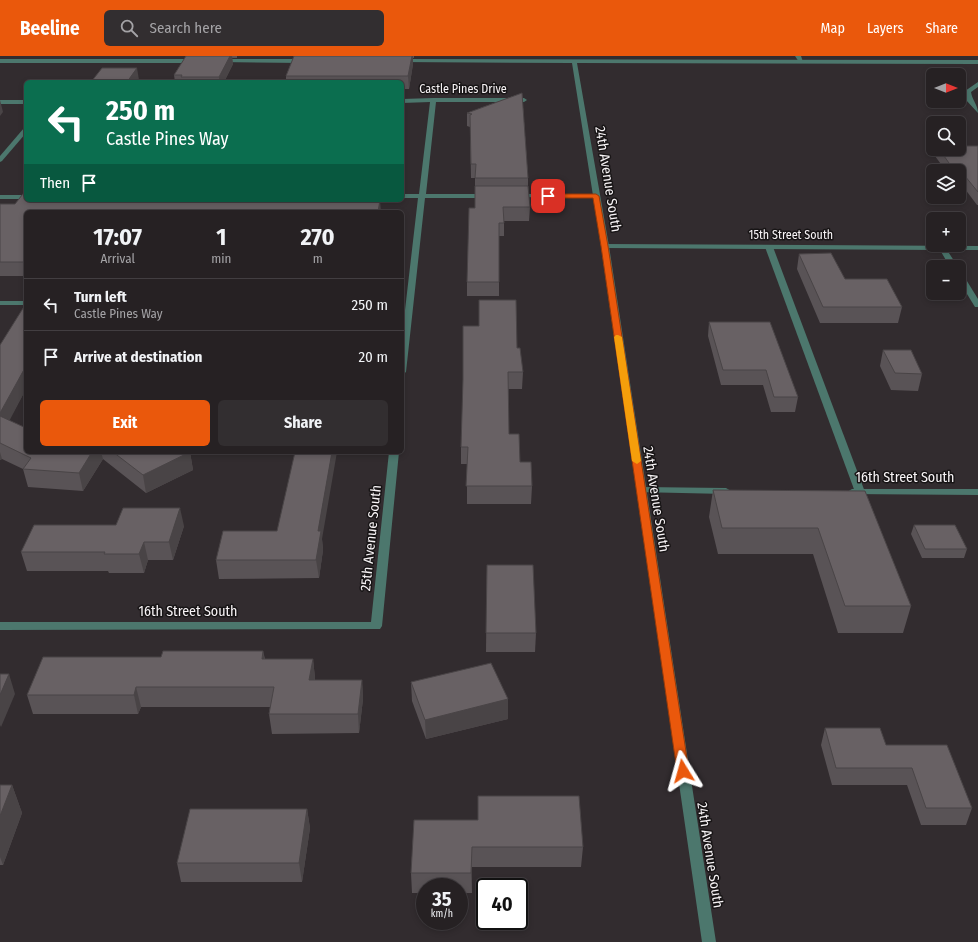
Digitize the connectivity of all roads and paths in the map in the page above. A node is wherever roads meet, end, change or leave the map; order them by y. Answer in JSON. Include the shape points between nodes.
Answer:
{"nodes":[{"id":1,"x":799,"y":58,"type":"edge"},
{"id":2,"x":0,"y":61,"type":"edge"},
{"id":3,"x":199,"y":61,"type":"edge"},
{"id":4,"x":215,"y":61,"type":"edge"},
{"id":5,"x":311,"y":61,"type":"edge"},
{"id":6,"x":391,"y":61,"type":"edge"},
{"id":7,"x":574,"y":61,"type":"junction"},
{"id":8,"x":978,"y":62,"type":"edge"},
{"id":9,"x":978,"y":84,"type":"edge"},
{"id":10,"x":433,"y":100,"type":"junction"},
{"id":11,"x":524,"y":100,"type":"edge"},
{"id":12,"x":404,"y":101,"type":"edge"},
{"id":13,"x":0,"y":102,"type":"edge"},
{"id":14,"x":24,"y":102,"type":"edge"},
{"id":15,"x":978,"y":111,"type":"edge"},
{"id":16,"x":24,"y":131,"type":"edge"},
{"id":17,"x":0,"y":160,"type":"edge"},
{"id":18,"x":404,"y":196,"type":"edge"},
{"id":19,"x":422,"y":196,"type":"junction"},
{"id":20,"x":493,"y":196,"type":"edge"},
{"id":21,"x":509,"y":196,"type":"edge"},
{"id":22,"x":596,"y":196,"type":"junction"},
{"id":23,"x":0,"y":197,"type":"edge"},
{"id":24,"x":24,"y":197,"type":"edge"},
{"id":25,"x":605,"y":246,"type":"junction"},
{"id":26,"x":769,"y":247,"type":"junction"},
{"id":27,"x":926,"y":248,"type":"edge"},
{"id":28,"x":966,"y":248,"type":"edge"},
{"id":29,"x":978,"y":248,"type":"edge"},
{"id":30,"x":966,"y":286,"type":"edge"},
{"id":31,"x":0,"y":303,"type":"edge"},
{"id":32,"x":24,"y":303,"type":"edge"},
{"id":33,"x":406,"y":303,"type":"edge"},
{"id":34,"x":978,"y":305,"type":"edge"},
{"id":35,"x":404,"y":338,"type":"edge"},
{"id":36,"x":394,"y":454,"type":"edge"},
{"id":37,"x":641,"y":490,"type":"junction"},
{"id":38,"x":735,"y":491,"type":"edge"},
{"id":39,"x":845,"y":492,"type":"edge"},
{"id":40,"x":860,"y":492,"type":"junction"},
{"id":41,"x":978,"y":492,"type":"edge"},
{"id":42,"x":0,"y":626,"type":"edge"},
{"id":43,"x":376,"y":626,"type":"joint"},
{"id":44,"x":709,"y":942,"type":"edge"}],
"edges":[{"from":1,"to":7,"type":"street"},
{"from":1,"to":8,"type":"street"},
{"from":2,"to":3,"type":"street"},
{"from":4,"to":5,"type":"street"},
{"from":6,"to":7,"type":"street"},
{"from":7,"to":22,"type":"street","name":"24th Avenue South"},
{"from":9,"to":15,"type":"street","via":[[968,91],[969,100]]},
{"from":10,"to":11,"type":"street","name":"Castle Pines Drive"},
{"from":10,"to":12,"type":"street","name":"Castle Pines Drive"},
{"from":10,"to":19,"type":"street"},
{"from":13,"to":14,"type":"street"},
{"from":16,"to":17,"type":"street"},
{"from":18,"to":19,"type":"street"},
{"from":19,"to":20,"type":"street"},
{"from":19,"to":33,"type":"street"},
{"from":21,"to":22,"type":"street"},
{"from":22,"to":25,"type":"street","name":"24th Avenue South"},
{"from":23,"to":24,"type":"street"},
{"from":25,"to":26,"type":"street","name":"15th Street South"},
{"from":25,"to":37,"type":"street","name":"24th Avenue South"},
{"from":26,"to":27,"type":"street","name":"15th Street South"},
{"from":26,"to":40,"type":"street"},
{"from":28,"to":29,"type":"street","name":"15th Street South"},
{"from":30,"to":34,"type":"street"},
{"from":31,"to":32,"type":"street"},
{"from":33,"to":35,"type":"street"},
{"from":36,"to":43,"type":"street","name":"25th Avenue South"},
{"from":37,"to":38,"type":"street"},
{"from":37,"to":44,"type":"street","name":"24th Avenue South"},
{"from":39,"to":40,"type":"street","name":"16th Street South"},
{"from":40,"to":41,"type":"street","name":"16th Street South"},
{"from":42,"to":43,"type":"street","name":"16th Street South"}]}
